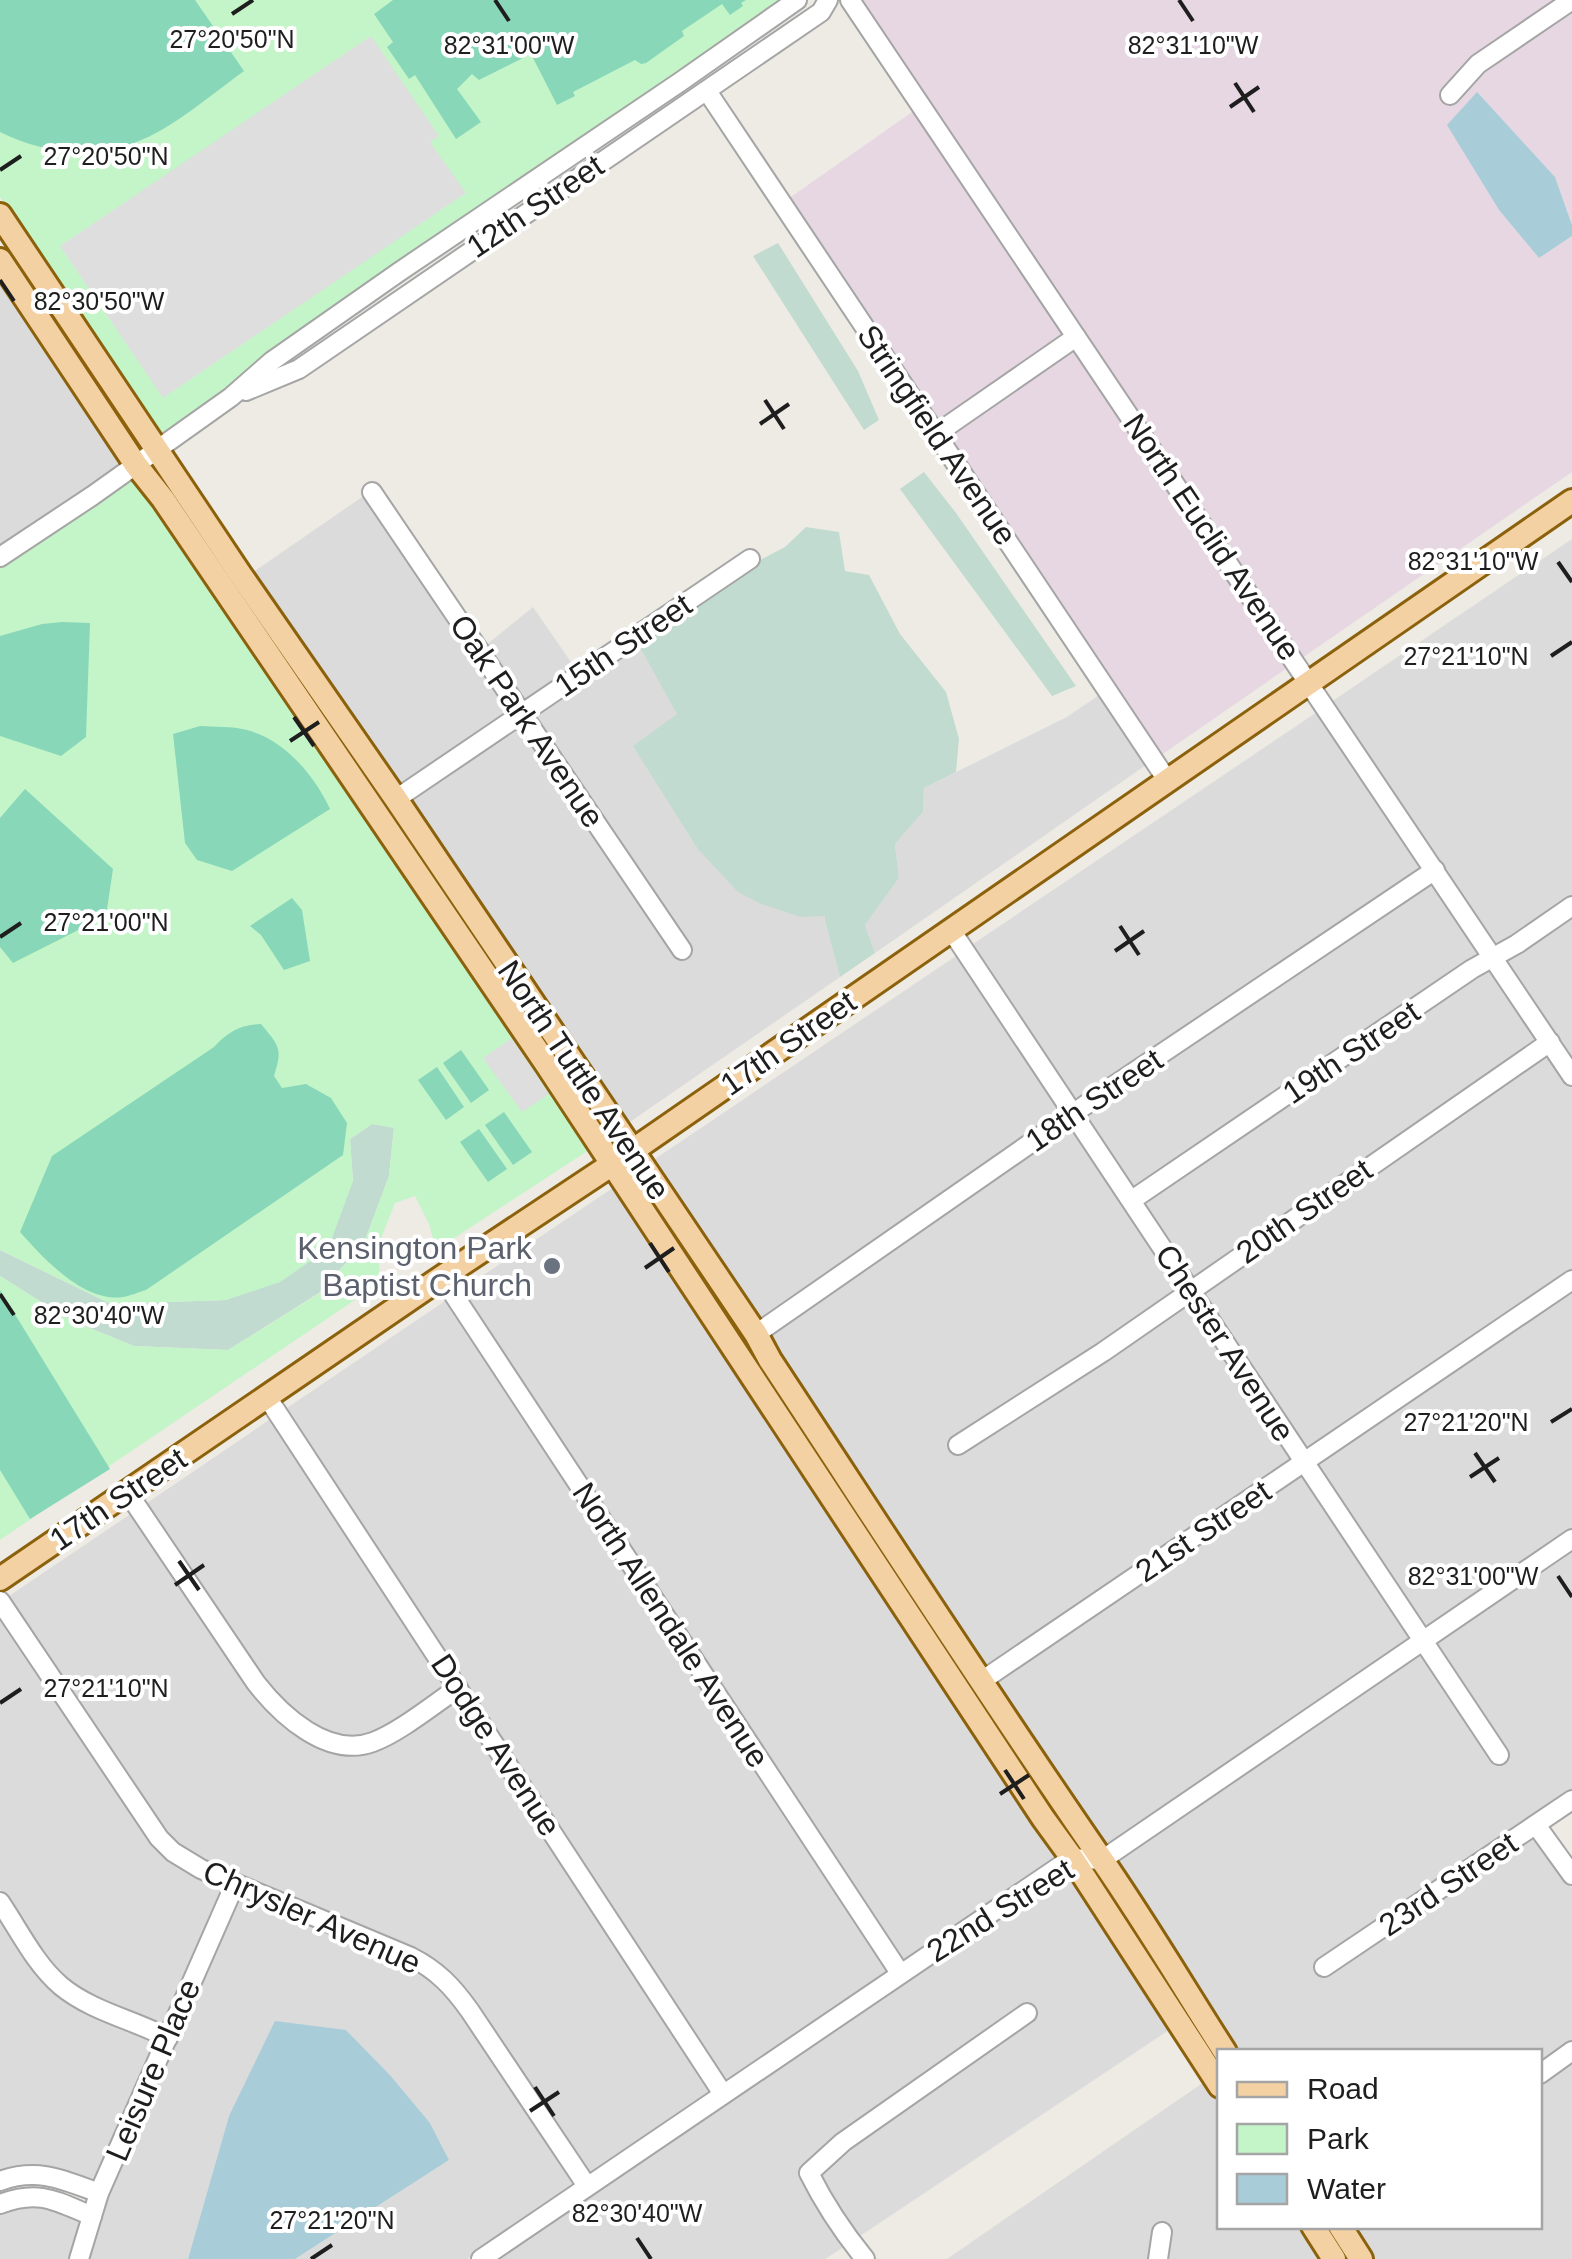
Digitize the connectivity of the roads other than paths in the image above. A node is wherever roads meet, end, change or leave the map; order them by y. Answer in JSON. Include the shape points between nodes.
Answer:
{"nodes":[{"id":1,"x":797,"y":0,"type":"edge"},
{"id":2,"x":828,"y":0,"type":"edge"},
{"id":3,"x":850,"y":0,"type":"edge"},
{"id":4,"x":1572,"y":0,"type":"edge"},
{"id":5,"x":707,"y":90,"type":"junction"},
{"id":6,"x":1450,"y":94,"type":"dead end"},
{"id":7,"x":0,"y":214,"type":"edge"},
{"id":8,"x":0,"y":236,"type":"edge"},
{"id":9,"x":0,"y":260,"type":"edge"},
{"id":10,"x":33,"y":264,"type":"junction"},
{"id":11,"x":1076,"y":337,"type":"junction"},
{"id":12,"x":232,"y":397,"type":"junction"},
{"id":13,"x":936,"y":434,"type":"junction"},
{"id":14,"x":157,"y":450,"type":"junction"},
{"id":15,"x":136,"y":464,"type":"junction"},
{"id":16,"x":372,"y":492,"type":"dead end"},
{"id":17,"x":1572,"y":501,"type":"edge"},
{"id":18,"x":0,"y":557,"type":"edge"},
{"id":19,"x":750,"y":559,"type":"dead end"},
{"id":20,"x":1310,"y":682,"type":"junction"},
{"id":21,"x":522,"y":714,"type":"junction"},
{"id":22,"x":1167,"y":780,"type":"junction"},
{"id":23,"x":396,"y":799,"type":"junction"},
{"id":24,"x":1435,"y":870,"type":"junction"},
{"id":25,"x":1572,"y":906,"type":"edge"},
{"id":26,"x":951,"y":930,"type":"junction"},
{"id":27,"x":682,"y":950,"type":"dead end"},
{"id":28,"x":1493,"y":958,"type":"junction"},
{"id":29,"x":1550,"y":1042,"type":"junction"},
{"id":30,"x":1572,"y":1076,"type":"edge"},
{"id":31,"x":1073,"y":1114,"type":"junction"},
{"id":32,"x":632,"y":1151,"type":"junction"},
{"id":33,"x":612,"y":1164,"type":"junction"},
{"id":34,"x":1132,"y":1200,"type":"junction"},
{"id":35,"x":442,"y":1277,"type":"junction"},
{"id":36,"x":1572,"y":1280,"type":"edge"},
{"id":37,"x":1190,"y":1290,"type":"junction"},
{"id":38,"x":756,"y":1334,"type":"junction"},
{"id":39,"x":267,"y":1397,"type":"junction"},
{"id":40,"x":958,"y":1446,"type":"dead end"},
{"id":41,"x":1304,"y":1462,"type":"junction"},
{"id":42,"x":128,"y":1493,"type":"junction"},
{"id":43,"x":1572,"y":1540,"type":"edge"},
{"id":44,"x":0,"y":1580,"type":"edge"},
{"id":45,"x":0,"y":1602,"type":"edge"},
{"id":46,"x":1422,"y":1641,"type":"junction"},
{"id":47,"x":982,"y":1680,"type":"junction"},
{"id":48,"x":458,"y":1688,"type":"junction"},
{"id":49,"x":1499,"y":1755,"type":"dead end"},
{"id":50,"x":1572,"y":1800,"type":"edge"},
{"id":51,"x":1536,"y":1825,"type":"junction"},
{"id":52,"x":1072,"y":1858,"type":"junction"},
{"id":53,"x":1102,"y":1860,"type":"junction"},
{"id":54,"x":1572,"y":1876,"type":"edge"},
{"id":55,"x":234,"y":1884,"type":"junction"},
{"id":56,"x":0,"y":1902,"type":"edge"},
{"id":57,"x":1324,"y":1966,"type":"dead end"},
{"id":58,"x":900,"y":1974,"type":"junction"},
{"id":59,"x":1026,"y":2014,"type":"dead end"},
{"id":60,"x":168,"y":2038,"type":"junction"},
{"id":61,"x":1223,"y":2049,"type":"edge"},
{"id":62,"x":1572,"y":2052,"type":"edge"},
{"id":63,"x":1542,"y":2073,"type":"edge"},
{"id":64,"x":1217,"y":2081,"type":"edge"},
{"id":65,"x":723,"y":2094,"type":"junction"},
{"id":66,"x":0,"y":2181,"type":"edge"},
{"id":67,"x":587,"y":2186,"type":"junction"},
{"id":68,"x":100,"y":2193,"type":"junction"},
{"id":69,"x":0,"y":2204,"type":"edge"},
{"id":70,"x":92,"y":2216,"type":"junction"},
{"id":71,"x":1316,"y":2229,"type":"edge"},
{"id":72,"x":1342,"y":2229,"type":"edge"},
{"id":73,"x":1162,"y":2232,"type":"dead end"},
{"id":74,"x":79,"y":2259,"type":"edge"},
{"id":75,"x":482,"y":2259,"type":"edge"},
{"id":76,"x":865,"y":2259,"type":"edge"},
{"id":77,"x":1158,"y":2259,"type":"edge"},
{"id":78,"x":1334,"y":2259,"type":"edge"},
{"id":79,"x":1361,"y":2259,"type":"edge"}],
"edges":[{"from":1,"to":12,"type":"street","name":"12th Street","via":[[285,352]]},
{"from":2,"to":5,"type":"street","name":"12th Street","via":[[822,12]]},
{"from":3,"to":11,"type":"street","name":"North Euclid Avenue"},
{"from":4,"to":6,"type":"street","via":[[1478,64]]},
{"from":5,"to":12,"type":"street","name":"12th Street","via":[[298,369]]},
{"from":5,"to":13,"type":"street","name":"Stringfield Avenue"},
{"from":7,"to":10,"type":"main road","name":"North Tuttle Avenue"},
{"from":8,"to":10,"type":"main road","via":[[10,252]]},
{"from":9,"to":15,"type":"main road","name":"North Tuttle Avenue"},
{"from":10,"to":14,"type":"main road","name":"North Tuttle Avenue"},
{"from":11,"to":13,"type":"street"},
{"from":11,"to":20,"type":"street","name":"North Euclid Avenue"},
{"from":12,"to":14,"type":"street","name":"12th Street"},
{"from":13,"to":22,"type":"street","name":"Stringfield Avenue"},
{"from":14,"to":15,"type":"street","name":"12th Street"},
{"from":14,"to":23,"type":"main road","name":"North Tuttle Avenue"},
{"from":15,"to":18,"type":"street","name":"12th Street"},
{"from":15,"to":33,"type":"main road","name":"North Tuttle Avenue"},
{"from":16,"to":21,"type":"street","name":"Oak Park Avenue"},
{"from":17,"to":20,"type":"main road","name":"17th Street"},
{"from":19,"to":21,"type":"street","name":"15th Street"},
{"from":20,"to":22,"type":"main road","name":"17th Street"},
{"from":20,"to":24,"type":"street","name":"North Euclid Avenue"},
{"from":21,"to":23,"type":"street","name":"15th Street"},
{"from":21,"to":27,"type":"street","name":"Oak Park Avenue"},
{"from":22,"to":26,"type":"main road","name":"17th Street"},
{"from":23,"to":32,"type":"main road","name":"North Tuttle Avenue"},
{"from":24,"to":28,"type":"street","name":"North Euclid Avenue"},
{"from":24,"to":31,"type":"street","name":"18th Street"},
{"from":25,"to":28,"type":"street","name":"19th Street"},
{"from":26,"to":31,"type":"street","name":"Chester Avenue"},
{"from":26,"to":32,"type":"main road","name":"17th Street"},
{"from":28,"to":29,"type":"street","name":"North Euclid Avenue"},
{"from":28,"to":34,"type":"street","name":"19th Street"},
{"from":29,"to":30,"type":"street","name":"North Euclid Avenue"},
{"from":29,"to":37,"type":"street","name":"20th Street"},
{"from":31,"to":34,"type":"street","name":"Chester Avenue"},
{"from":31,"to":38,"type":"street","name":"18th Street"},
{"from":32,"to":33,"type":"main road","name":"17th Street"},
{"from":32,"to":38,"type":"main road","name":"North Tuttle Avenue"},
{"from":33,"to":35,"type":"main road","name":"17th Street"},
{"from":33,"to":52,"type":"main road","name":"North Tuttle Avenue"},
{"from":34,"to":37,"type":"street","name":"Chester Avenue"},
{"from":35,"to":39,"type":"main road","name":"17th Street"},
{"from":35,"to":58,"type":"street","name":"North Allendale Avenue"},
{"from":36,"to":41,"type":"street","name":"21st Street"},
{"from":37,"to":40,"type":"street","name":"20th Street"},
{"from":37,"to":41,"type":"street","name":"Chester Avenue"},
{"from":38,"to":47,"type":"main road","name":"North Tuttle Avenue"},
{"from":39,"to":42,"type":"main road","name":"17th Street"},
{"from":39,"to":48,"type":"street","name":"Dodge Avenue"},
{"from":41,"to":46,"type":"street","name":"Chester Avenue"},
{"from":41,"to":47,"type":"street","name":"21st Street"},
{"from":42,"to":44,"type":"main road","name":"17th Street"},
{"from":42,"to":48,"type":"street","via":[[256,1683],[302,1727],[339,1744],[367,1744]]},
{"from":43,"to":46,"type":"street","name":"22nd Street"},
{"from":45,"to":55,"type":"street","name":"Chrysler Avenue","via":[[159,1838],[188,1863]]},
{"from":46,"to":49,"type":"street","name":"Chester Avenue"},
{"from":46,"to":53,"type":"street","name":"22nd Street"},
{"from":47,"to":53,"type":"main road","name":"North Tuttle Avenue"},
{"from":48,"to":65,"type":"street","name":"Dodge Avenue"},
{"from":50,"to":51,"type":"street","name":"23rd Street"},
{"from":51,"to":54,"type":"street"},
{"from":51,"to":57,"type":"street","name":"23rd Street"},
{"from":52,"to":53,"type":"street","name":"22nd Street"},
{"from":52,"to":58,"type":"street","name":"22nd Street"},
{"from":52,"to":64,"type":"main road","name":"North Tuttle Avenue"},
{"from":53,"to":61,"type":"main road","name":"North Tuttle Avenue"},
{"from":55,"to":60,"type":"street","name":"Leisure Place"},
{"from":55,"to":67,"type":"street","name":"Chrysler Avenue","via":[[411,1956],[442,1977]]},
{"from":56,"to":60,"type":"street","via":[[62,1986]]},
{"from":58,"to":65,"type":"street","name":"22nd Street"},
{"from":59,"to":76,"type":"street","via":[[809,2173]]},
{"from":60,"to":68,"type":"street","name":"Leisure Place"},
{"from":62,"to":63,"type":"street"},
{"from":65,"to":67,"type":"street","name":"22nd Street"},
{"from":66,"to":68,"type":"street","via":[[51,2176]]},
{"from":67,"to":75,"type":"street","name":"22nd Street"},
{"from":68,"to":70,"type":"street","name":"Leisure Place"},
{"from":69,"to":70,"type":"street","via":[[44,2196]]},
{"from":70,"to":74,"type":"street","name":"Leisure Place"},
{"from":71,"to":78,"type":"main road"},
{"from":72,"to":79,"type":"main road"},
{"from":73,"to":77,"type":"street"}]}
